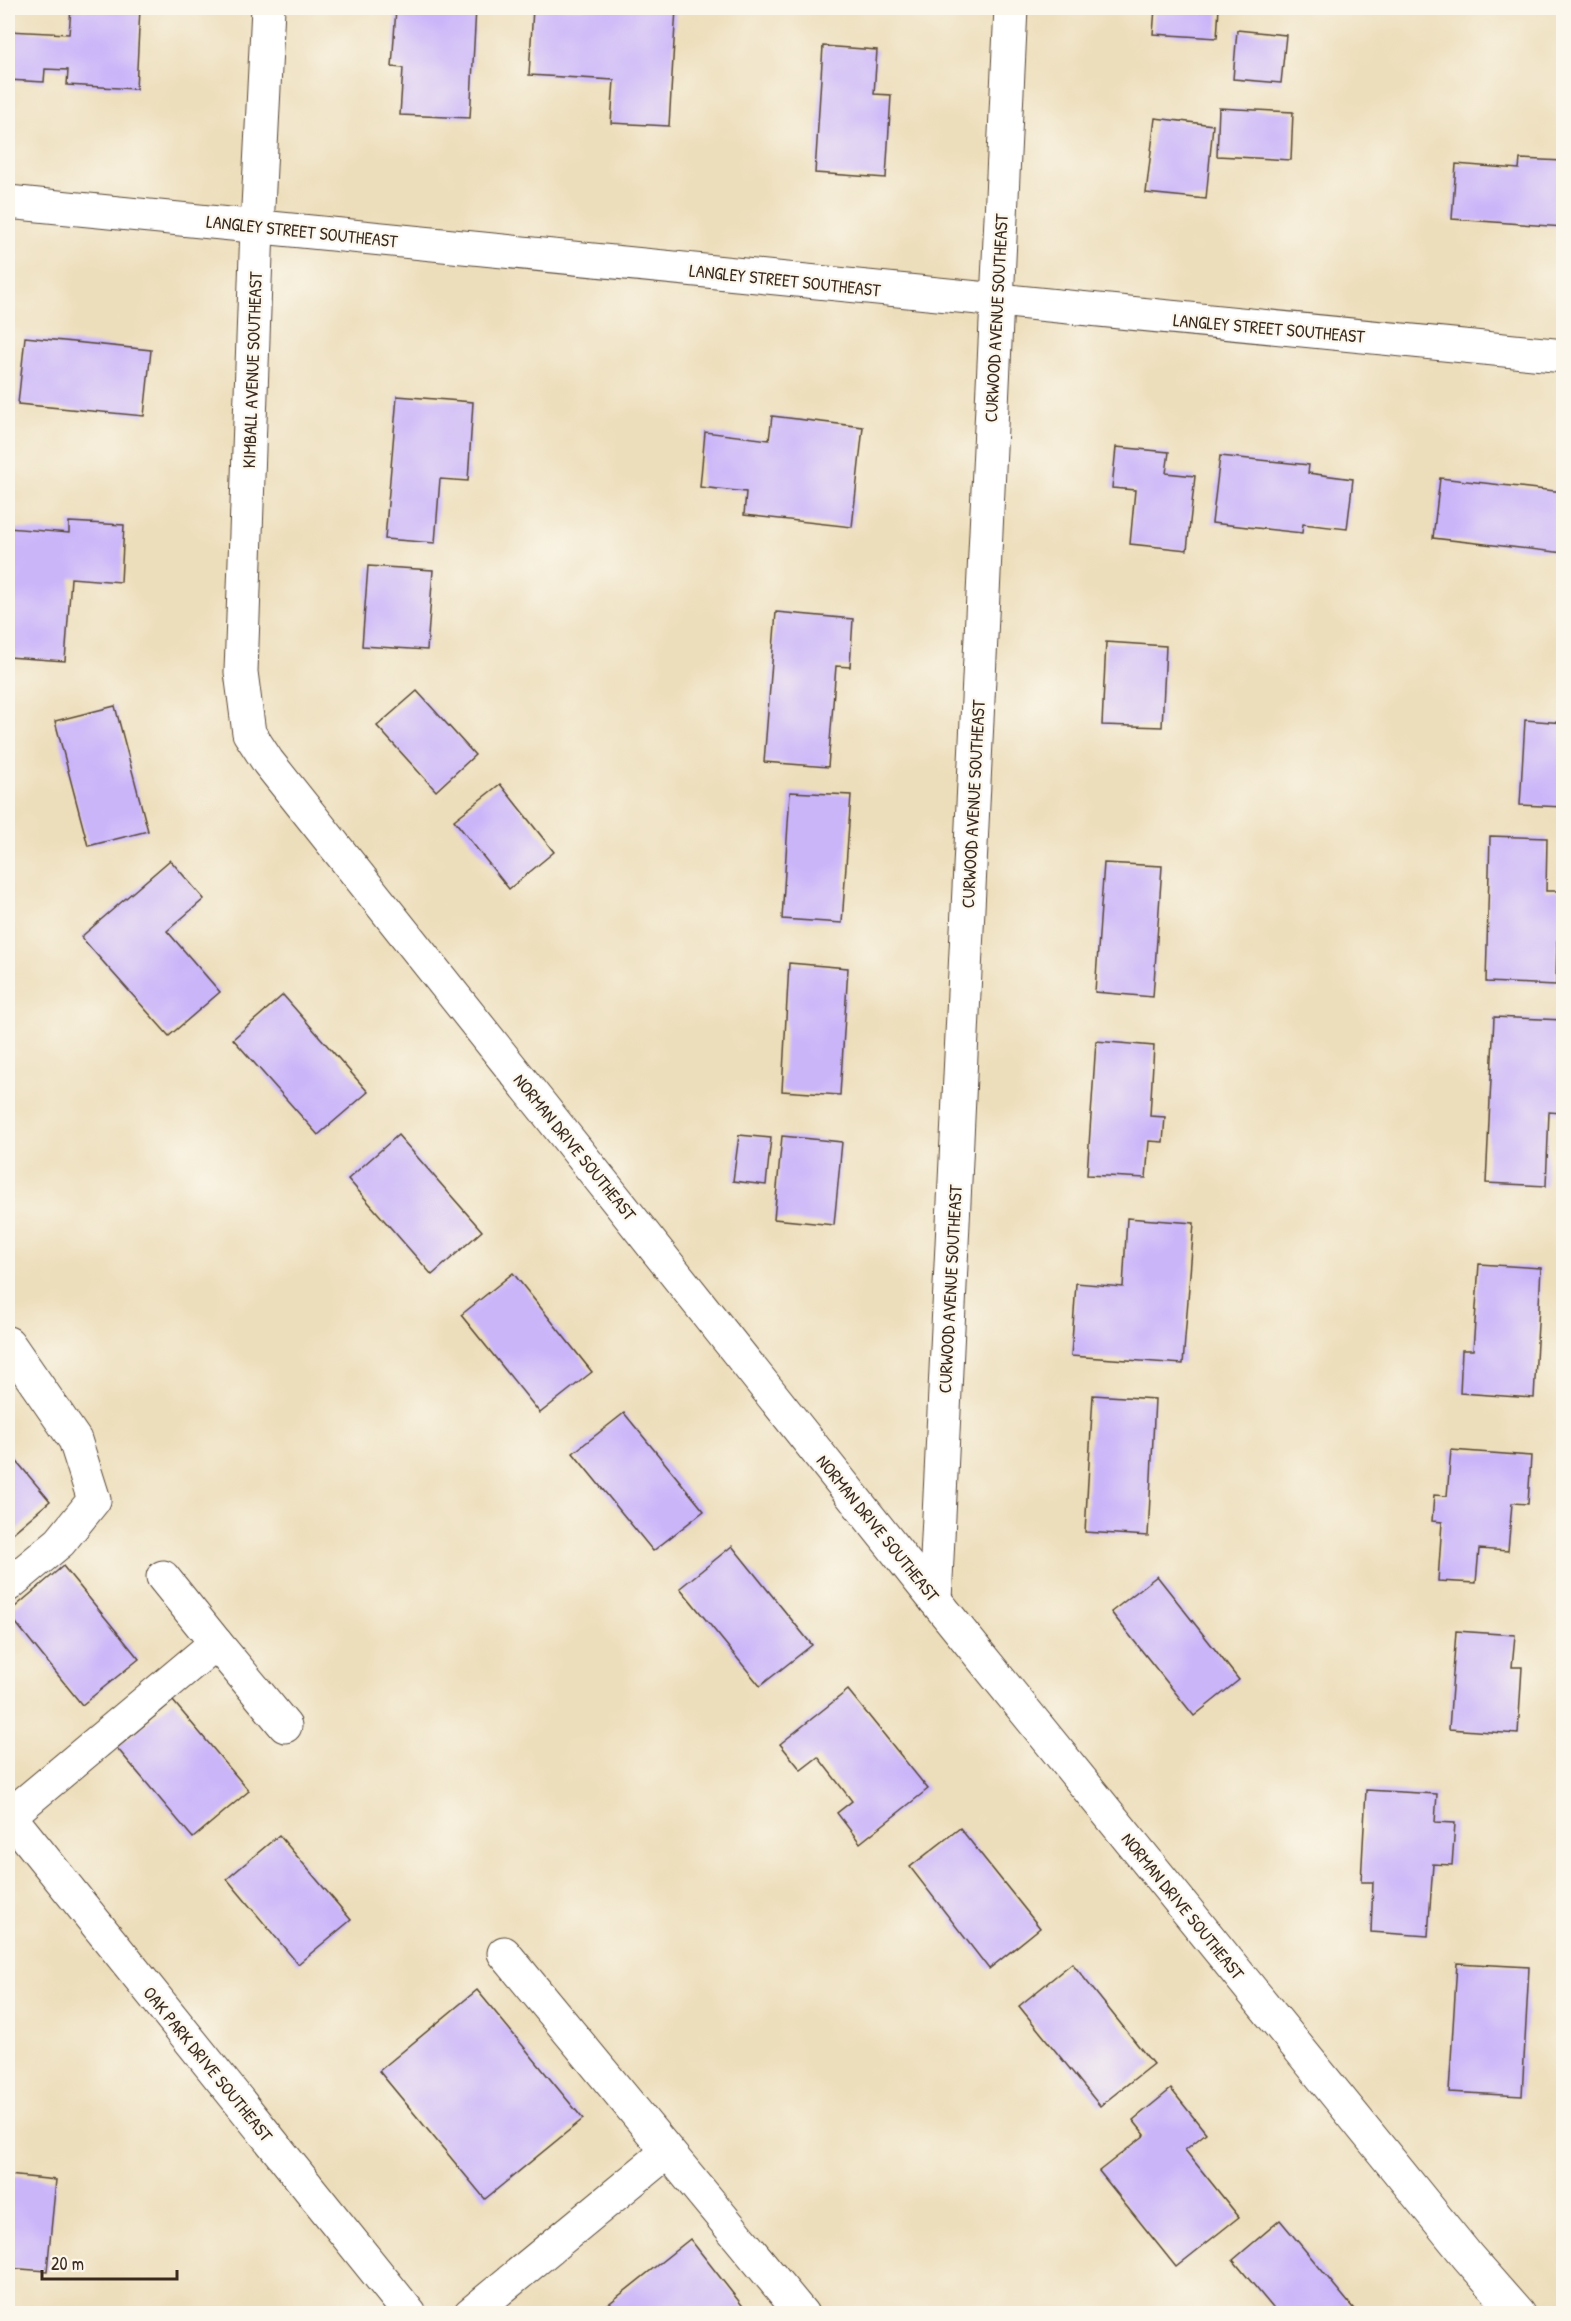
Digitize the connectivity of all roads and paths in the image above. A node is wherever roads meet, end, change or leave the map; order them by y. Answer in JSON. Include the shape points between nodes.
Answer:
{"nodes":[{"id":1,"x":268,"y":8,"type":"edge"},
{"id":2,"x":1011,"y":8,"type":"edge"},
{"id":3,"x":8,"y":202,"type":"edge"},
{"id":4,"x":257,"y":227,"type":"junction"},
{"id":5,"x":997,"y":301,"type":"junction"},
{"id":6,"x":1563,"y":356,"type":"edge"},
{"id":7,"x":249,"y":733,"type":"joint"},
{"id":8,"x":8,"y":1343,"type":"edge"},
{"id":9,"x":163,"y":1577,"type":"dead end"},
{"id":10,"x":8,"y":1585,"type":"edge"},
{"id":11,"x":935,"y":1600,"type":"junction"},
{"id":12,"x":216,"y":1643,"type":"junction"},
{"id":13,"x":285,"y":1726,"type":"dead end"},
{"id":14,"x":13,"y":1829,"type":"edge"},
{"id":15,"x":504,"y":1953,"type":"dead end"},
{"id":16,"x":667,"y":2152,"type":"junction"},
{"id":17,"x":410,"y":2313,"type":"edge"},
{"id":18,"x":470,"y":2313,"type":"edge"},
{"id":19,"x":802,"y":2313,"type":"edge"},
{"id":20,"x":1518,"y":2313,"type":"edge"}],
"edges":[{"from":1,"to":4,"type":"street","name":"KIMBALL AVENUE SOUTHEAST"},
{"from":2,"to":5,"type":"street","name":"CURWOOD AVENUE SOUTHEAST"},
{"from":3,"to":4,"type":"street","name":"LANGLEY STREET SOUTHEAST"},
{"from":4,"to":5,"type":"street","name":"LANGLEY STREET SOUTHEAST"},
{"from":4,"to":7,"type":"street","name":"KIMBALL AVENUE SOUTHEAST","via":[[241,672]]},
{"from":5,"to":6,"type":"street","name":"LANGLEY STREET SOUTHEAST"},
{"from":5,"to":11,"type":"street","name":"CURWOOD AVENUE SOUTHEAST"},
{"from":7,"to":11,"type":"street","name":"NORMAN DRIVE SOUTHEAST"},
{"from":8,"to":10,"type":"street","via":[[75,1440],[94,1500],[60,1542]]},
{"from":9,"to":12,"type":"street"},
{"from":11,"to":20,"type":"street","name":"NORMAN DRIVE SOUTHEAST","via":[[1468,2257]]},
{"from":12,"to":13,"type":"street"},
{"from":12,"to":14,"type":"street"},
{"from":14,"to":17,"type":"street","name":"OAK PARK DRIVE SOUTHEAST"},
{"from":15,"to":16,"type":"street"},
{"from":16,"to":18,"type":"street"},
{"from":16,"to":19,"type":"street"}]}
